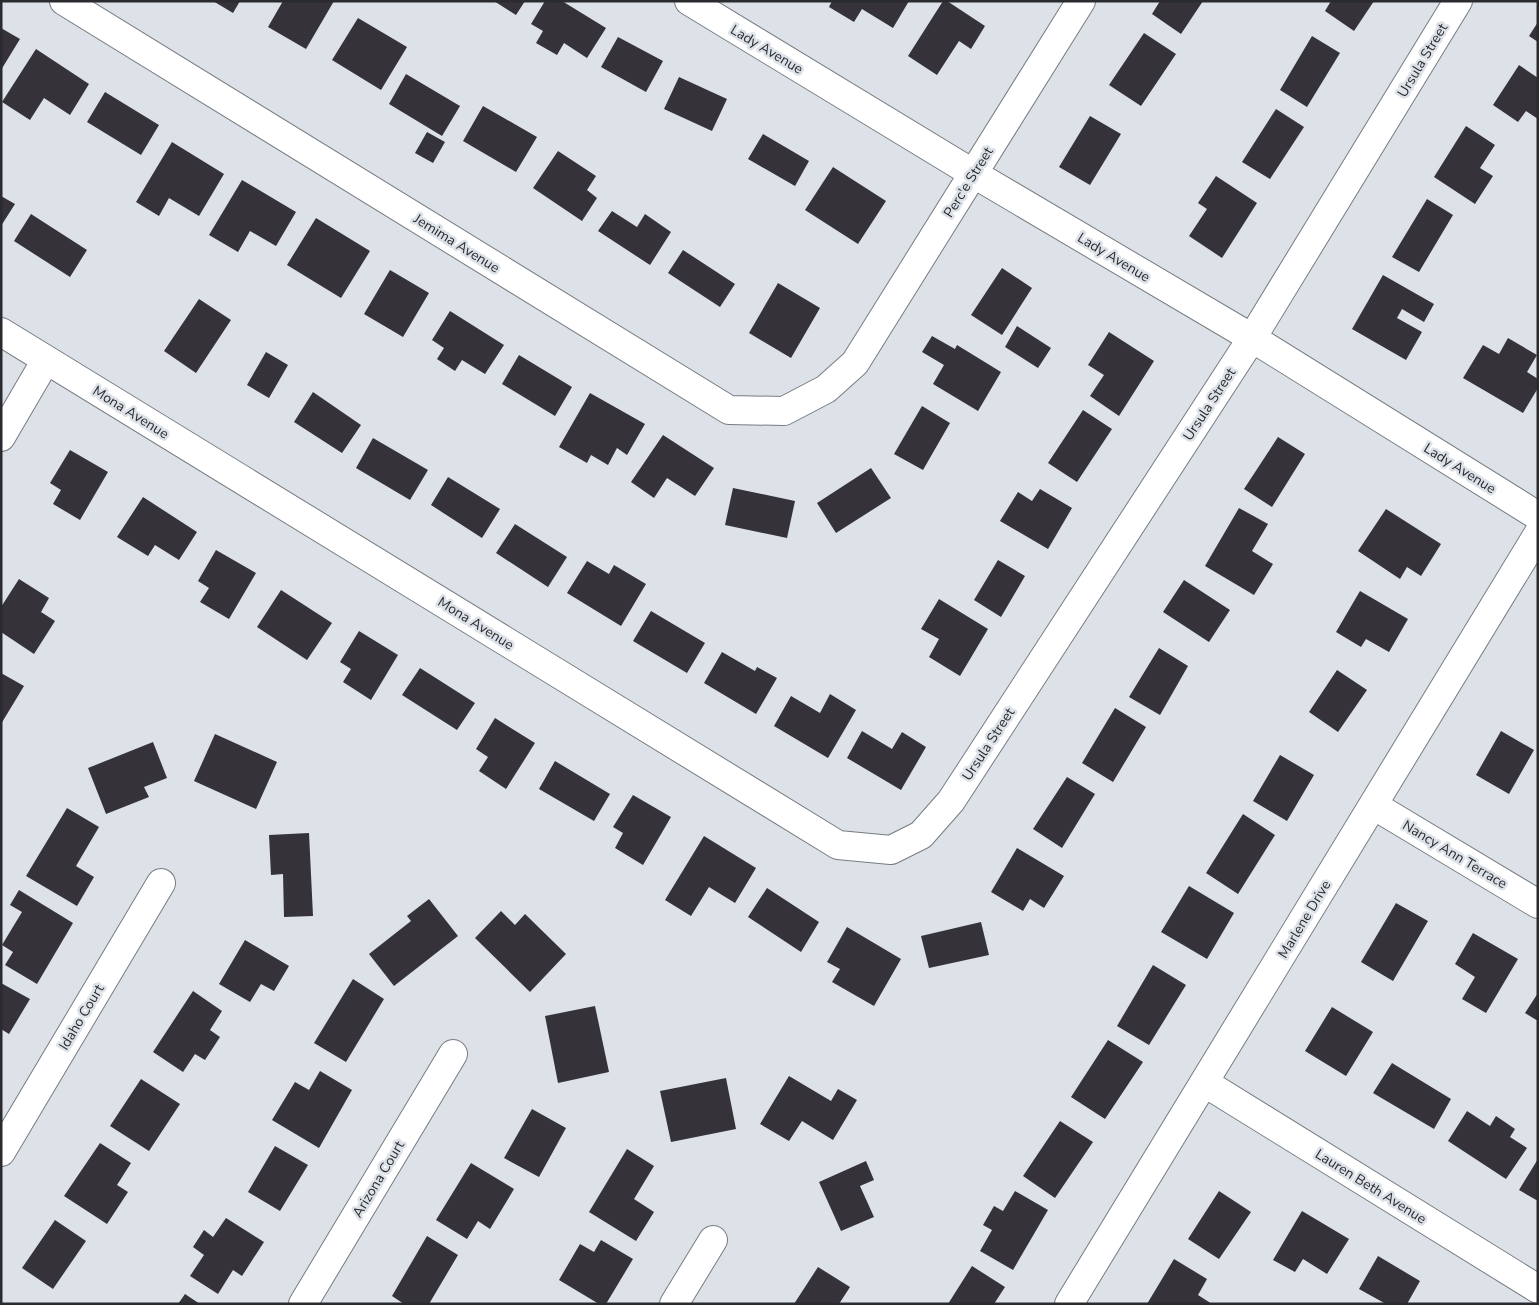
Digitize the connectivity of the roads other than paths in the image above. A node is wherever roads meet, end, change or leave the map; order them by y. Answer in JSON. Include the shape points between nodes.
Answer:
{"nodes":[{"id":1,"x":64,"y":1,"type":"edge"},
{"id":2,"x":689,"y":1,"type":"edge"},
{"id":3,"x":1081,"y":1,"type":"edge"},
{"id":4,"x":1458,"y":1,"type":"edge"},
{"id":5,"x":974,"y":174,"type":"junction"},
{"id":6,"x":1,"y":332,"type":"edge"},
{"id":7,"x":1252,"y":338,"type":"junction"},
{"id":8,"x":46,"y":360,"type":"junction"},
{"id":9,"x":856,"y":362,"type":"joint"},
{"id":10,"x":1,"y":437,"type":"edge"},
{"id":11,"x":1538,"y":516,"type":"edge"},
{"id":12,"x":1538,"y":534,"type":"edge"},
{"id":13,"x":951,"y":801,"type":"joint"},
{"id":14,"x":1373,"y":805,"type":"junction"},
{"id":15,"x":161,"y":883,"type":"dead end"},
{"id":16,"x":1538,"y":904,"type":"edge"},
{"id":17,"x":453,"y":1054,"type":"dead end"},
{"id":18,"x":1205,"y":1083,"type":"junction"},
{"id":19,"x":1,"y":1152,"type":"edge"},
{"id":20,"x":713,"y":1240,"type":"dead end"},
{"id":21,"x":1538,"y":1289,"type":"edge"},
{"id":22,"x":303,"y":1304,"type":"edge"},
{"id":23,"x":674,"y":1304,"type":"edge"},
{"id":24,"x":1069,"y":1304,"type":"edge"}],
"edges":[{"from":1,"to":9,"type":"street","name":"Jemima Avenue","via":[[729,410],[784,412],[826,390]]},
{"from":2,"to":5,"type":"street","name":"Lady Avenue"},
{"from":3,"to":5,"type":"street","name":"Perc'e Street"},
{"from":4,"to":7,"type":"street","name":"Ursula Street"},
{"from":5,"to":7,"type":"street","name":"Lady Avenue"},
{"from":5,"to":9,"type":"street","name":"Perc'e Street"},
{"from":6,"to":8,"type":"street","name":"Mona Avenue"},
{"from":7,"to":11,"type":"street","name":"Lady Avenue"},
{"from":7,"to":13,"type":"street","name":"Ursula Street"},
{"from":8,"to":10,"type":"street"},
{"from":8,"to":13,"type":"street","name":"Mona Avenue","via":[[838,845],[892,850],[920,836]]},
{"from":12,"to":14,"type":"street","name":"Marlene Drive"},
{"from":14,"to":16,"type":"street","name":"Nancy Ann Terrace"},
{"from":14,"to":18,"type":"street","name":"Marlene Drive"},
{"from":15,"to":19,"type":"street","name":"Idaho Court"},
{"from":17,"to":22,"type":"street","name":"Arizona Court"},
{"from":18,"to":21,"type":"street","name":"Lauren Beth Avenue"},
{"from":18,"to":24,"type":"street","name":"Marlene Drive"},
{"from":20,"to":23,"type":"street"}]}
